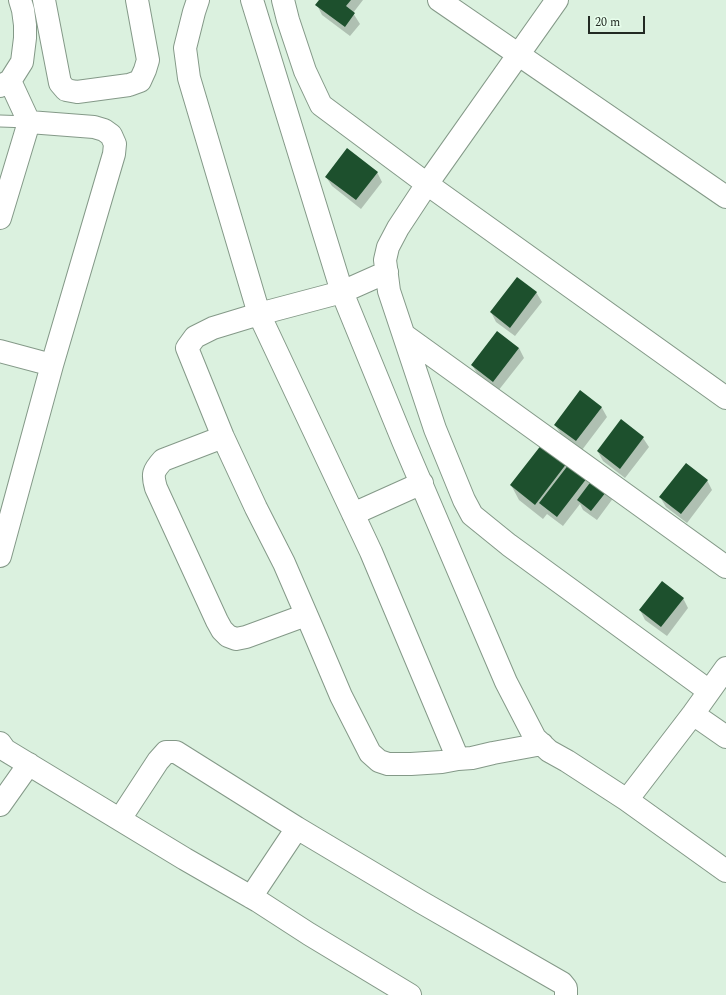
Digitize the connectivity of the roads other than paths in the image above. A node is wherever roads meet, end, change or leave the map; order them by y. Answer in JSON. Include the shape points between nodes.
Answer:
{"nodes":[{"id":1,"x":20,"y":0,"type":"edge"},
{"id":2,"x":44,"y":0,"type":"edge"},
{"id":3,"x":137,"y":0,"type":"edge"},
{"id":4,"x":198,"y":0,"type":"edge"},
{"id":5,"x":252,"y":0,"type":"edge"},
{"id":6,"x":283,"y":0,"type":"edge"},
{"id":7,"x":440,"y":0,"type":"edge"},
{"id":8,"x":557,"y":0,"type":"edge"},
{"id":9,"x":518,"y":55,"type":"junction"},
{"id":10,"x":5,"y":83,"type":"edge"},
{"id":11,"x":0,"y":121,"type":"edge"},
{"id":12,"x":29,"y":122,"type":"junction"},
{"id":13,"x":427,"y":184,"type":"junction"},
{"id":14,"x":726,"y":197,"type":"edge"},
{"id":15,"x":0,"y":218,"type":"edge"},
{"id":16,"x":387,"y":272,"type":"junction"},
{"id":17,"x":342,"y":292,"type":"junction"},
{"id":18,"x":259,"y":314,"type":"junction"},
{"id":19,"x":404,"y":335,"type":"junction"},
{"id":20,"x":0,"y":351,"type":"edge"},
{"id":21,"x":52,"y":365,"type":"junction"},
{"id":22,"x":726,"y":398,"type":"edge"},
{"id":23,"x":223,"y":437,"type":"junction"},
{"id":24,"x":422,"y":483,"type":"junction"},
{"id":25,"x":353,"y":514,"type":"junction"},
{"id":26,"x":0,"y":556,"type":"edge"},
{"id":27,"x":726,"y":567,"type":"edge"},
{"id":28,"x":306,"y":614,"type":"junction"},
{"id":29,"x":726,"y":668,"type":"edge"},
{"id":30,"x":709,"y":691,"type":"junction"},
{"id":31,"x":693,"y":714,"type":"junction"},
{"id":32,"x":726,"y":737,"type":"edge"},
{"id":33,"x":0,"y":743,"type":"edge"},
{"id":34,"x":542,"y":744,"type":"junction"},
{"id":35,"x":458,"y":759,"type":"junction"},
{"id":36,"x":29,"y":764,"type":"junction"},
{"id":37,"x":627,"y":800,"type":"junction"},
{"id":38,"x":0,"y":805,"type":"edge"},
{"id":39,"x":120,"y":818,"type":"junction"},
{"id":40,"x":297,"y":828,"type":"junction"},
{"id":41,"x":726,"y":871,"type":"edge"},
{"id":42,"x":251,"y":897,"type":"junction"},
{"id":43,"x":410,"y":995,"type":"edge"},
{"id":44,"x":566,"y":995,"type":"edge"}],
"edges":[{"from":1,"to":10,"type":"street","via":[[25,25],[22,62]]},
{"from":2,"to":3,"type":"street","via":[[60,82],[66,90],[77,92],[140,81],[148,60]]},
{"from":4,"to":18,"type":"street","via":[[185,48],[189,78]]},
{"from":5,"to":17,"type":"street"},
{"from":6,"to":13,"type":"street","via":[[305,71],[321,105]]},
{"from":7,"to":9,"type":"street"},
{"from":8,"to":9,"type":"street"},
{"from":9,"to":13,"type":"street"},
{"from":9,"to":14,"type":"street"},
{"from":10,"to":12,"type":"street"},
{"from":11,"to":12,"type":"lane"},
{"from":12,"to":15,"type":"street"},
{"from":12,"to":21,"type":"street","via":[[94,127],[111,135],[115,144]]},
{"from":13,"to":16,"type":"street","via":[[388,247],[385,260]]},
{"from":13,"to":22,"type":"street"},
{"from":16,"to":17,"type":"street"},
{"from":16,"to":19,"type":"street","via":[[389,291]]},
{"from":17,"to":18,"type":"street"},
{"from":17,"to":24,"type":"street"},
{"from":18,"to":23,"type":"street","via":[[214,328],[195,337],[187,348]]},
{"from":18,"to":25,"type":"street"},
{"from":19,"to":27,"type":"street"},
{"from":19,"to":30,"type":"street","via":[[435,429],[472,515],[509,545]]},
{"from":20,"to":21,"type":"street"},
{"from":21,"to":26,"type":"street"},
{"from":23,"to":28,"type":"street"},
{"from":23,"to":28,"type":"street","via":[[162,460],[153,477],[217,621],[228,636],[236,639]]},
{"from":24,"to":25,"type":"street"},
{"from":24,"to":34,"type":"street","via":[[506,682],[535,738]]},
{"from":25,"to":35,"type":"street"},
{"from":28,"to":35,"type":"street","via":[[341,696],[370,754],[388,764]]},
{"from":29,"to":30,"type":"street"},
{"from":30,"to":31,"type":"street"},
{"from":31,"to":32,"type":"street"},
{"from":31,"to":37,"type":"street"},
{"from":33,"to":36,"type":"street","via":[[5,750]]},
{"from":34,"to":35,"type":"street"},
{"from":34,"to":37,"type":"street"},
{"from":36,"to":38,"type":"street"},
{"from":36,"to":39,"type":"street"},
{"from":37,"to":41,"type":"street"},
{"from":39,"to":40,"type":"street","via":[[158,761],[166,752],[176,752]]},
{"from":39,"to":42,"type":"street"},
{"from":40,"to":42,"type":"street"},
{"from":40,"to":44,"type":"street","via":[[556,979],[566,988]]},
{"from":42,"to":43,"type":"street"}]}
